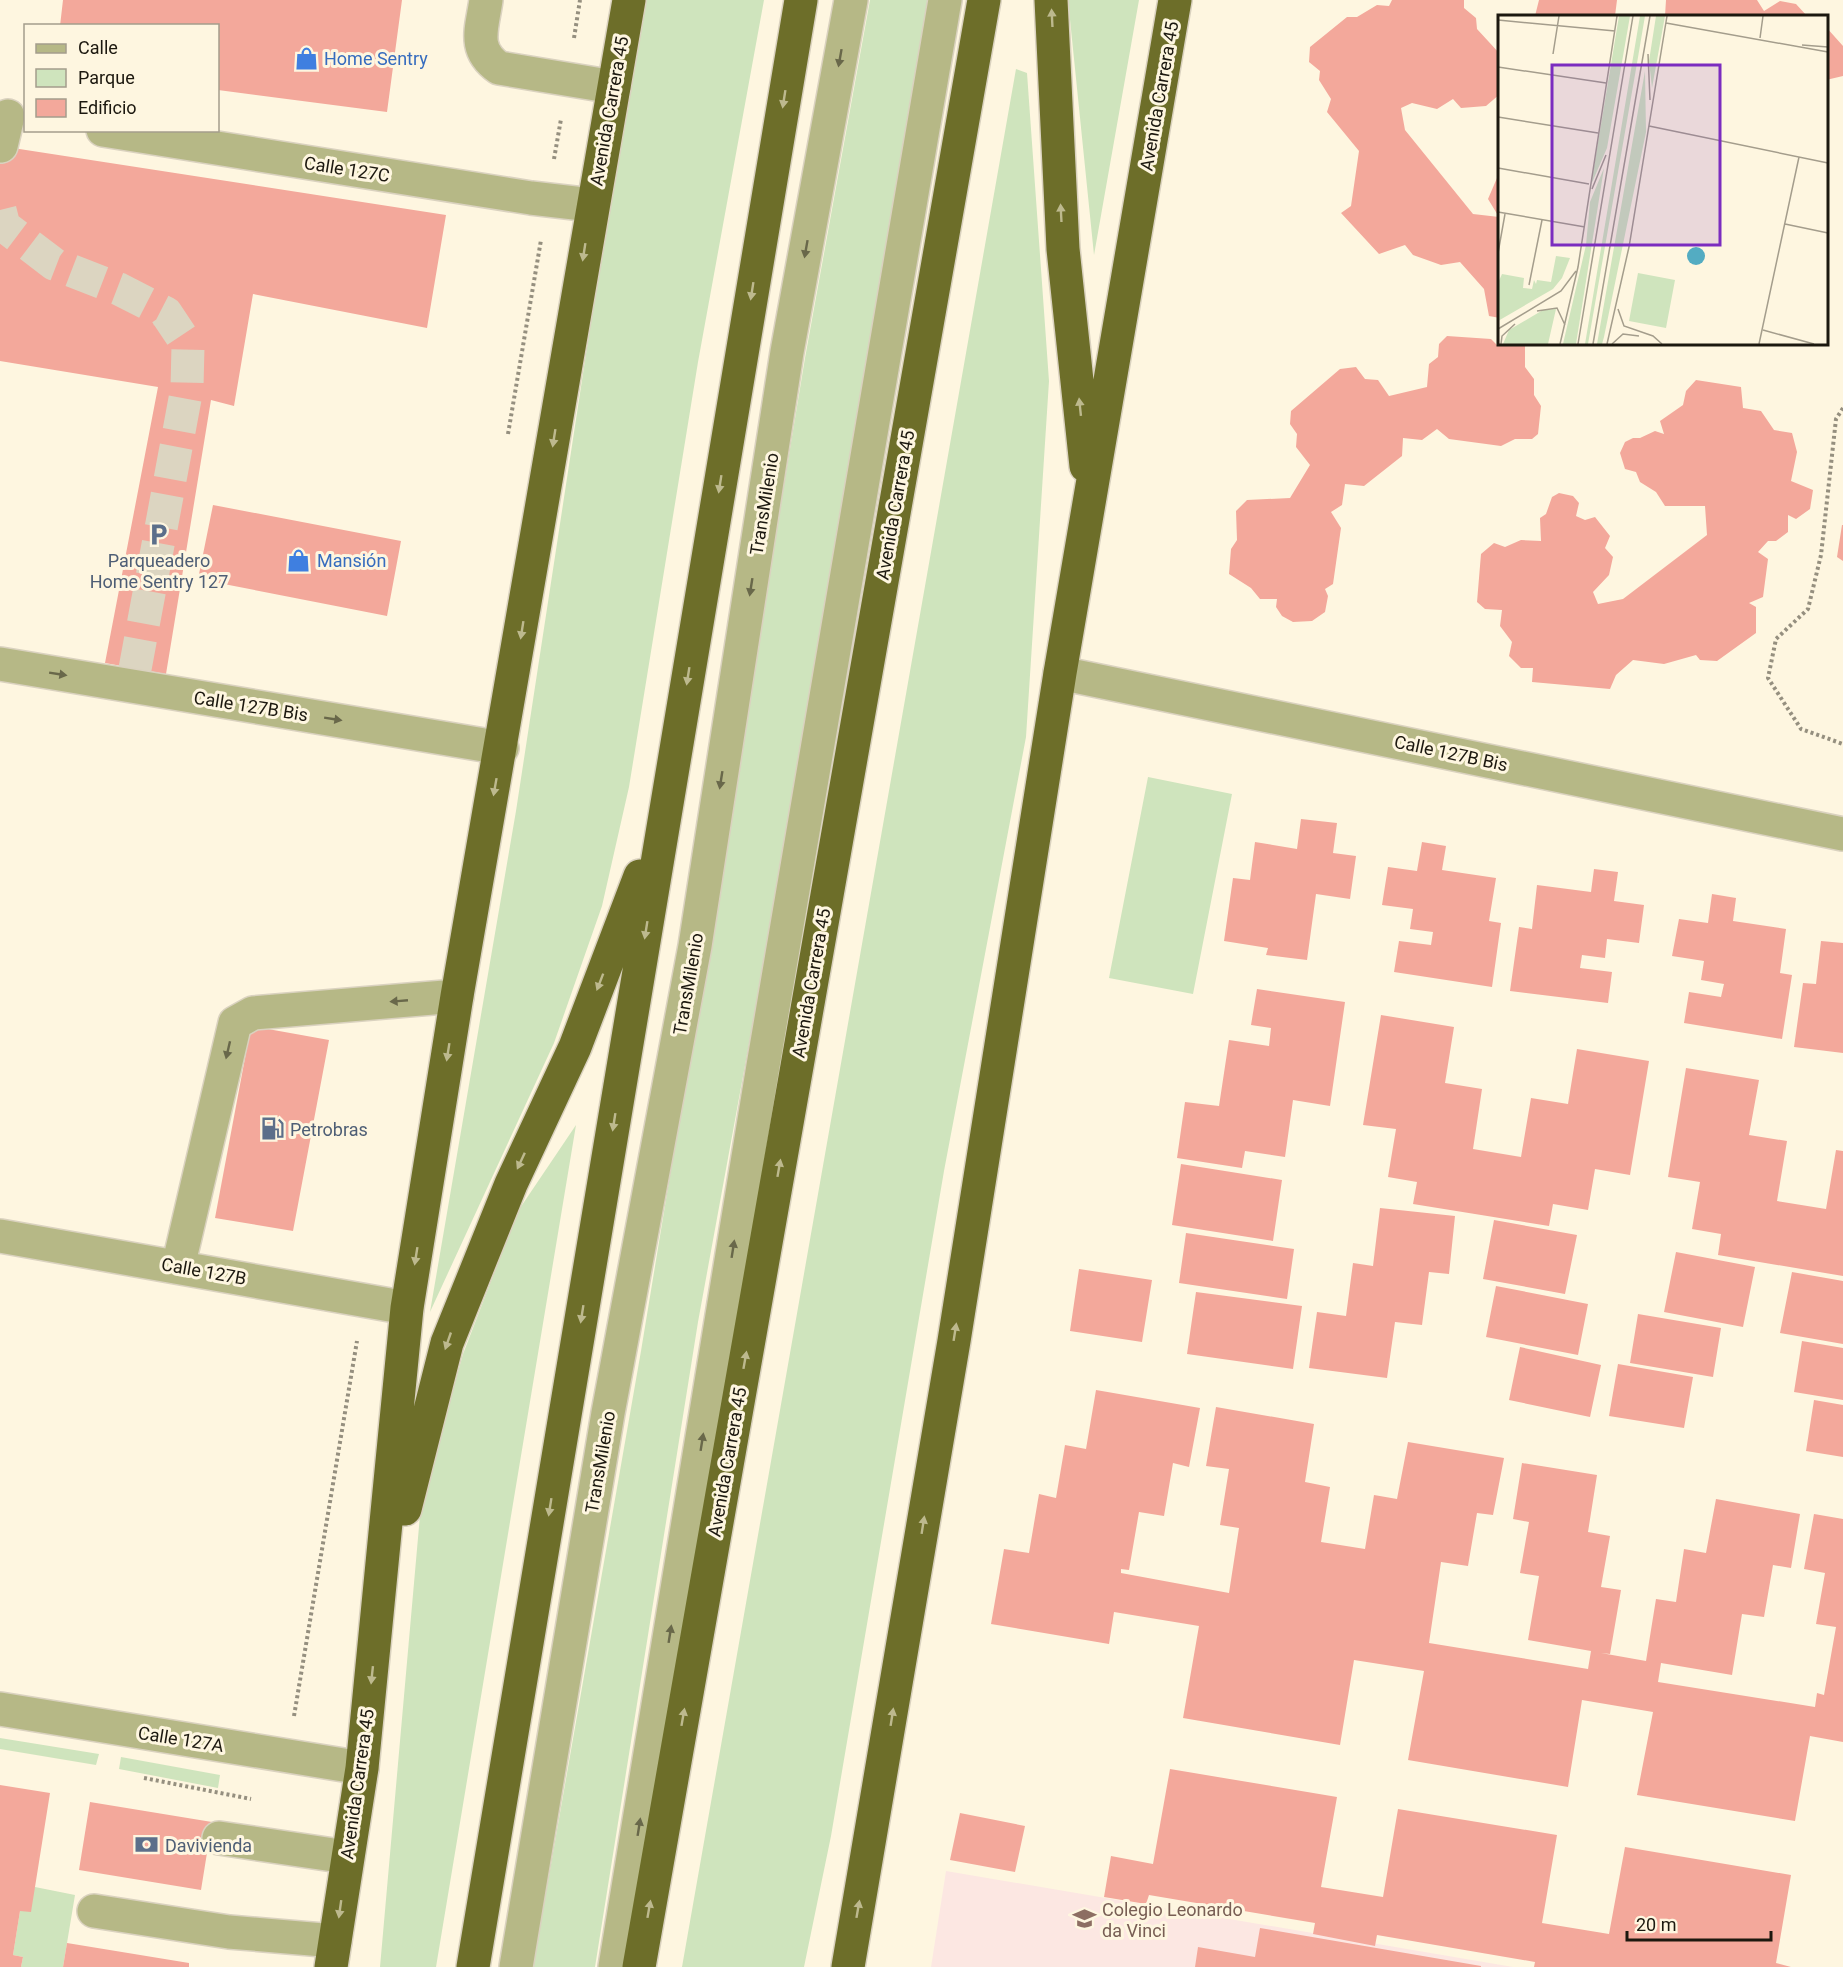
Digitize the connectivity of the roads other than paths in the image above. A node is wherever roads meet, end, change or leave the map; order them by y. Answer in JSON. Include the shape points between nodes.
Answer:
{"nodes":[{"id":1,"x":486,"y":0,"type":"edge"},
{"id":2,"x":629,"y":0,"type":"edge"},
{"id":3,"x":801,"y":0,"type":"edge"},
{"id":4,"x":851,"y":0,"type":"edge"},
{"id":5,"x":945,"y":0,"type":"edge"},
{"id":6,"x":984,"y":0,"type":"edge"},
{"id":7,"x":1051,"y":0,"type":"edge"},
{"id":8,"x":1175,"y":0,"type":"edge"},
{"id":9,"x":615,"y":87,"type":"junction"},
{"id":10,"x":116,"y":132,"type":"edge"},
{"id":11,"x":592,"y":205,"type":"junction"},
{"id":12,"x":1090,"y":507,"type":"junction"},
{"id":13,"x":0,"y":664,"type":"edge"},
{"id":14,"x":1060,"y":674,"type":"junction"},
{"id":15,"x":502,"y":748,"type":"junction"},
{"id":16,"x":666,"y":810,"type":"junction"},
{"id":17,"x":1843,"y":834,"type":"edge"},
{"id":18,"x":457,"y":996,"type":"junction"},
{"id":19,"x":0,"y":1236,"type":"edge"},
{"id":20,"x":178,"y":1266,"type":"junction"},
{"id":21,"x":407,"y":1308,"type":"junction"},
{"id":22,"x":379,"y":1616,"type":"junction"},
{"id":23,"x":0,"y":1709,"type":"edge"},
{"id":24,"x":362,"y":1768,"type":"junction"},
{"id":25,"x":219,"y":1838,"type":"dead end"},
{"id":26,"x":347,"y":1857,"type":"junction"},
{"id":27,"x":94,"y":1911,"type":"dead end"},
{"id":28,"x":333,"y":1954,"type":"edge"},
{"id":29,"x":473,"y":1967,"type":"edge"},
{"id":30,"x":516,"y":1967,"type":"edge"},
{"id":31,"x":615,"y":1967,"type":"edge"},
{"id":32,"x":639,"y":1967,"type":"edge"},
{"id":33,"x":848,"y":1967,"type":"edge"}],
"edges":[{"from":1,"to":9,"type":"street","via":[[480,46],[487,60],[499,68]]},
{"from":2,"to":9,"type":"highway","name":"Avenida Carrera 45"},
{"from":3,"to":16,"type":"highway","one_way":true},
{"from":4,"to":30,"type":"street","name":"TransMilenio","one_way":true,"via":[[787,352],[695,946],[608,1413]]},
{"from":31,"to":5,"type":"street","one_way":true,"via":[[765,1054]]},
{"from":32,"to":6,"type":"highway","name":"Avenida Carrera 45","one_way":true},
{"from":12,"to":7,"type":"highway","one_way":true,"via":[[1063,249]]},
{"from":8,"to":12,"type":"highway","name":"Avenida Carrera 45"},
{"from":9,"to":11,"type":"highway","name":"Avenida Carrera 45"},
{"from":10,"to":11,"type":"street","name":"Calle 127C"},
{"from":11,"to":15,"type":"highway","name":"Avenida Carrera 45","one_way":true},
{"from":12,"to":14,"type":"highway","name":"Avenida Carrera 45"},
{"from":13,"to":15,"type":"street","name":"Calle 127B Bis","one_way":true,"via":[[134,677]]},
{"from":14,"to":17,"type":"street","name":"Calle 127B Bis"},
{"from":33,"to":14,"type":"highway","name":"Avenida Carrera 45","one_way":true,"via":[[950,1364]]},
{"from":15,"to":18,"type":"highway","name":"Avenida Carrera 45","one_way":true},
{"from":16,"to":22,"type":"highway","one_way":true,"via":[[575,1047],[510,1184],[447,1343]]},
{"from":16,"to":29,"type":"highway","one_way":true},
{"from":18,"to":20,"type":"street","one_way":true,"via":[[253,1013],[235,1023]]},
{"from":18,"to":21,"type":"highway","name":"Avenida Carrera 45","one_way":true},
{"from":19,"to":20,"type":"street","name":"Calle 127B"},
{"from":20,"to":21,"type":"street","name":"Calle 127B"},
{"from":21,"to":22,"type":"highway","name":"Avenida Carrera 45"},
{"from":22,"to":24,"type":"highway","name":"Avenida Carrera 45","one_way":true},
{"from":23,"to":24,"type":"street","name":"Calle 127A"},
{"from":24,"to":26,"type":"highway","name":"Avenida Carrera 45"},
{"from":25,"to":26,"type":"street"},
{"from":26,"to":28,"type":"highway","name":"Avenida Carrera 45","one_way":true},
{"from":27,"to":28,"type":"street","via":[[229,1932]]}]}
